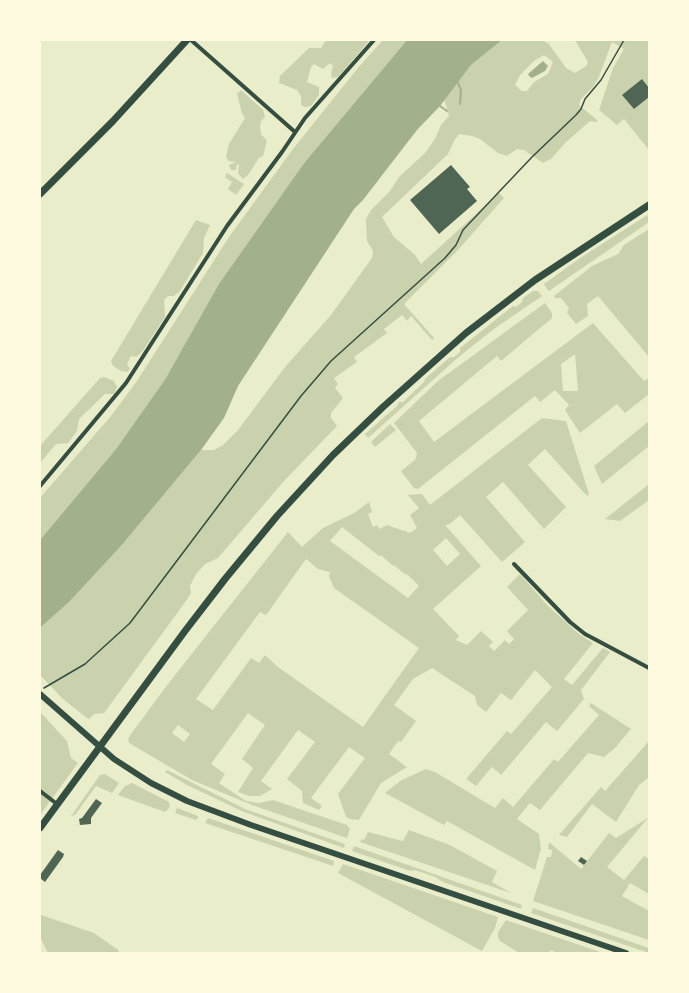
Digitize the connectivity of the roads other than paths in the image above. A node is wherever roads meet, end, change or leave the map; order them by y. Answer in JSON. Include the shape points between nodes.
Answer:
{"nodes":[{"id":1,"x":187,"y":40,"type":"edge"},
{"id":2,"x":191,"y":40,"type":"edge"},
{"id":3,"x":374,"y":40,"type":"edge"},
{"id":4,"x":295,"y":132,"type":"junction"},
{"id":5,"x":40,"y":194,"type":"edge"},
{"id":6,"x":649,"y":205,"type":"edge"},
{"id":7,"x":40,"y":486,"type":"edge"},
{"id":8,"x":514,"y":564,"type":"dead end"},
{"id":9,"x":649,"y":668,"type":"edge"},
{"id":10,"x":40,"y":693,"type":"edge"},
{"id":11,"x":100,"y":747,"type":"junction"},
{"id":12,"x":40,"y":791,"type":"edge"},
{"id":13,"x":57,"y":804,"type":"junction"},
{"id":14,"x":40,"y":828,"type":"edge"},
{"id":15,"x":626,"y":953,"type":"edge"}],
"edges":[{"from":1,"to":5,"type":"main road","via":[[113,121]]},
{"from":2,"to":4,"type":"street"},
{"from":3,"to":4,"type":"street","via":[[304,118]]},
{"from":4,"to":7,"type":"street","via":[[227,226],[126,383]]},
{"from":6,"to":11,"type":"main road","via":[[579,250],[500,306],[422,370],[357,431],[277,516],[225,579]]},
{"from":8,"to":9,"type":"street","via":[[585,634]]},
{"from":10,"to":11,"type":"main road"},
{"from":11,"to":13,"type":"main road"},
{"from":11,"to":15,"type":"main road","via":[[151,783],[206,809]]},
{"from":12,"to":13,"type":"street"},
{"from":13,"to":14,"type":"main road"}]}
